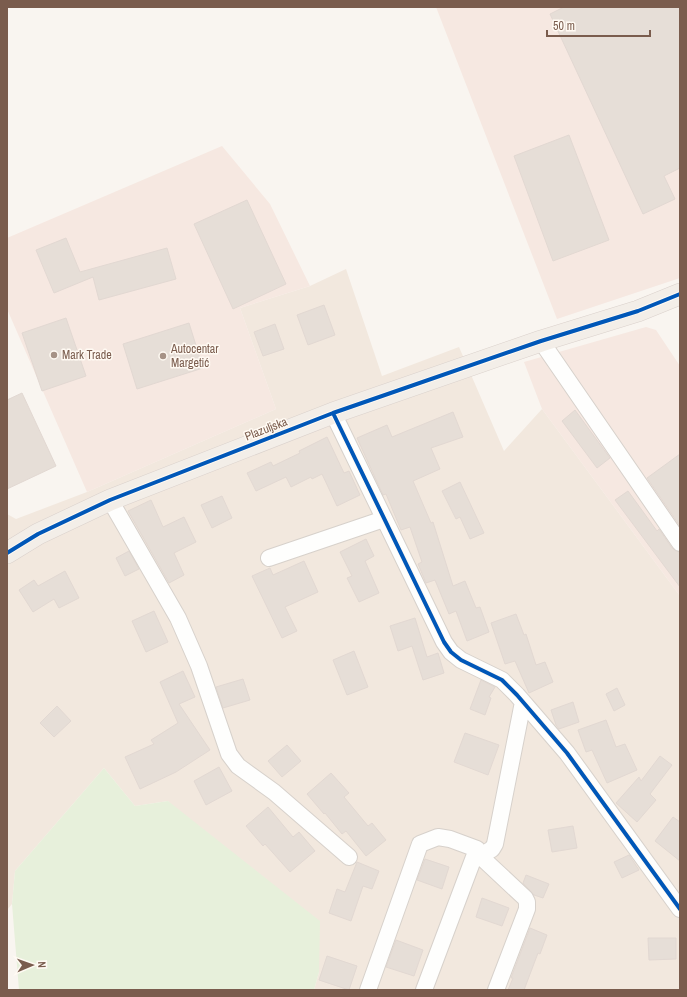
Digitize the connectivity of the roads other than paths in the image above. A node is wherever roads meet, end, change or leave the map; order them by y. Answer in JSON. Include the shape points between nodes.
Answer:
{"nodes":[{"id":1,"x":680,"y":294,"type":"edge"},
{"id":2,"x":540,"y":341,"type":"junction"},
{"id":3,"x":333,"y":413,"type":"junction"},
{"id":4,"x":110,"y":500,"type":"junction"},
{"id":5,"x":384,"y":519,"type":"junction"},
{"id":6,"x":680,"y":543,"type":"edge"},
{"id":7,"x":7,"y":553,"type":"edge"},
{"id":8,"x":269,"y":558,"type":"dead end"},
{"id":9,"x":523,"y":702,"type":"junction"},
{"id":10,"x":479,"y":853,"type":"junction"},
{"id":11,"x":349,"y":857,"type":"dead end"},
{"id":12,"x":680,"y":909,"type":"edge"},
{"id":13,"x":368,"y":990,"type":"edge"},
{"id":14,"x":424,"y":990,"type":"edge"},
{"id":15,"x":496,"y":990,"type":"edge"}],
"edges":[{"from":1,"to":2,"type":"main road","name":"Plazuljska","via":[[638,311]]},
{"from":2,"to":3,"type":"main road","name":"Plazuljska"},
{"from":2,"to":6,"type":"street"},
{"from":3,"to":4,"type":"main road","name":"Plazuljska"},
{"from":3,"to":5,"type":"street"},
{"from":4,"to":7,"type":"main road","name":"Plazuljska","via":[[38,534]]},
{"from":4,"to":11,"type":"street","via":[[178,618],[200,666],[229,754],[238,766],[274,792]]},
{"from":5,"to":8,"type":"street"},
{"from":5,"to":9,"type":"street","via":[[451,652],[461,660],[502,680]]},
{"from":9,"to":10,"type":"street","via":[[495,844],[492,849]]},
{"from":9,"to":12,"type":"street","via":[[567,753]]},
{"from":10,"to":13,"type":"street","via":[[450,839],[438,837],[420,844]]},
{"from":10,"to":14,"type":"street"},
{"from":10,"to":15,"type":"street","via":[[527,902],[527,909]]}]}
